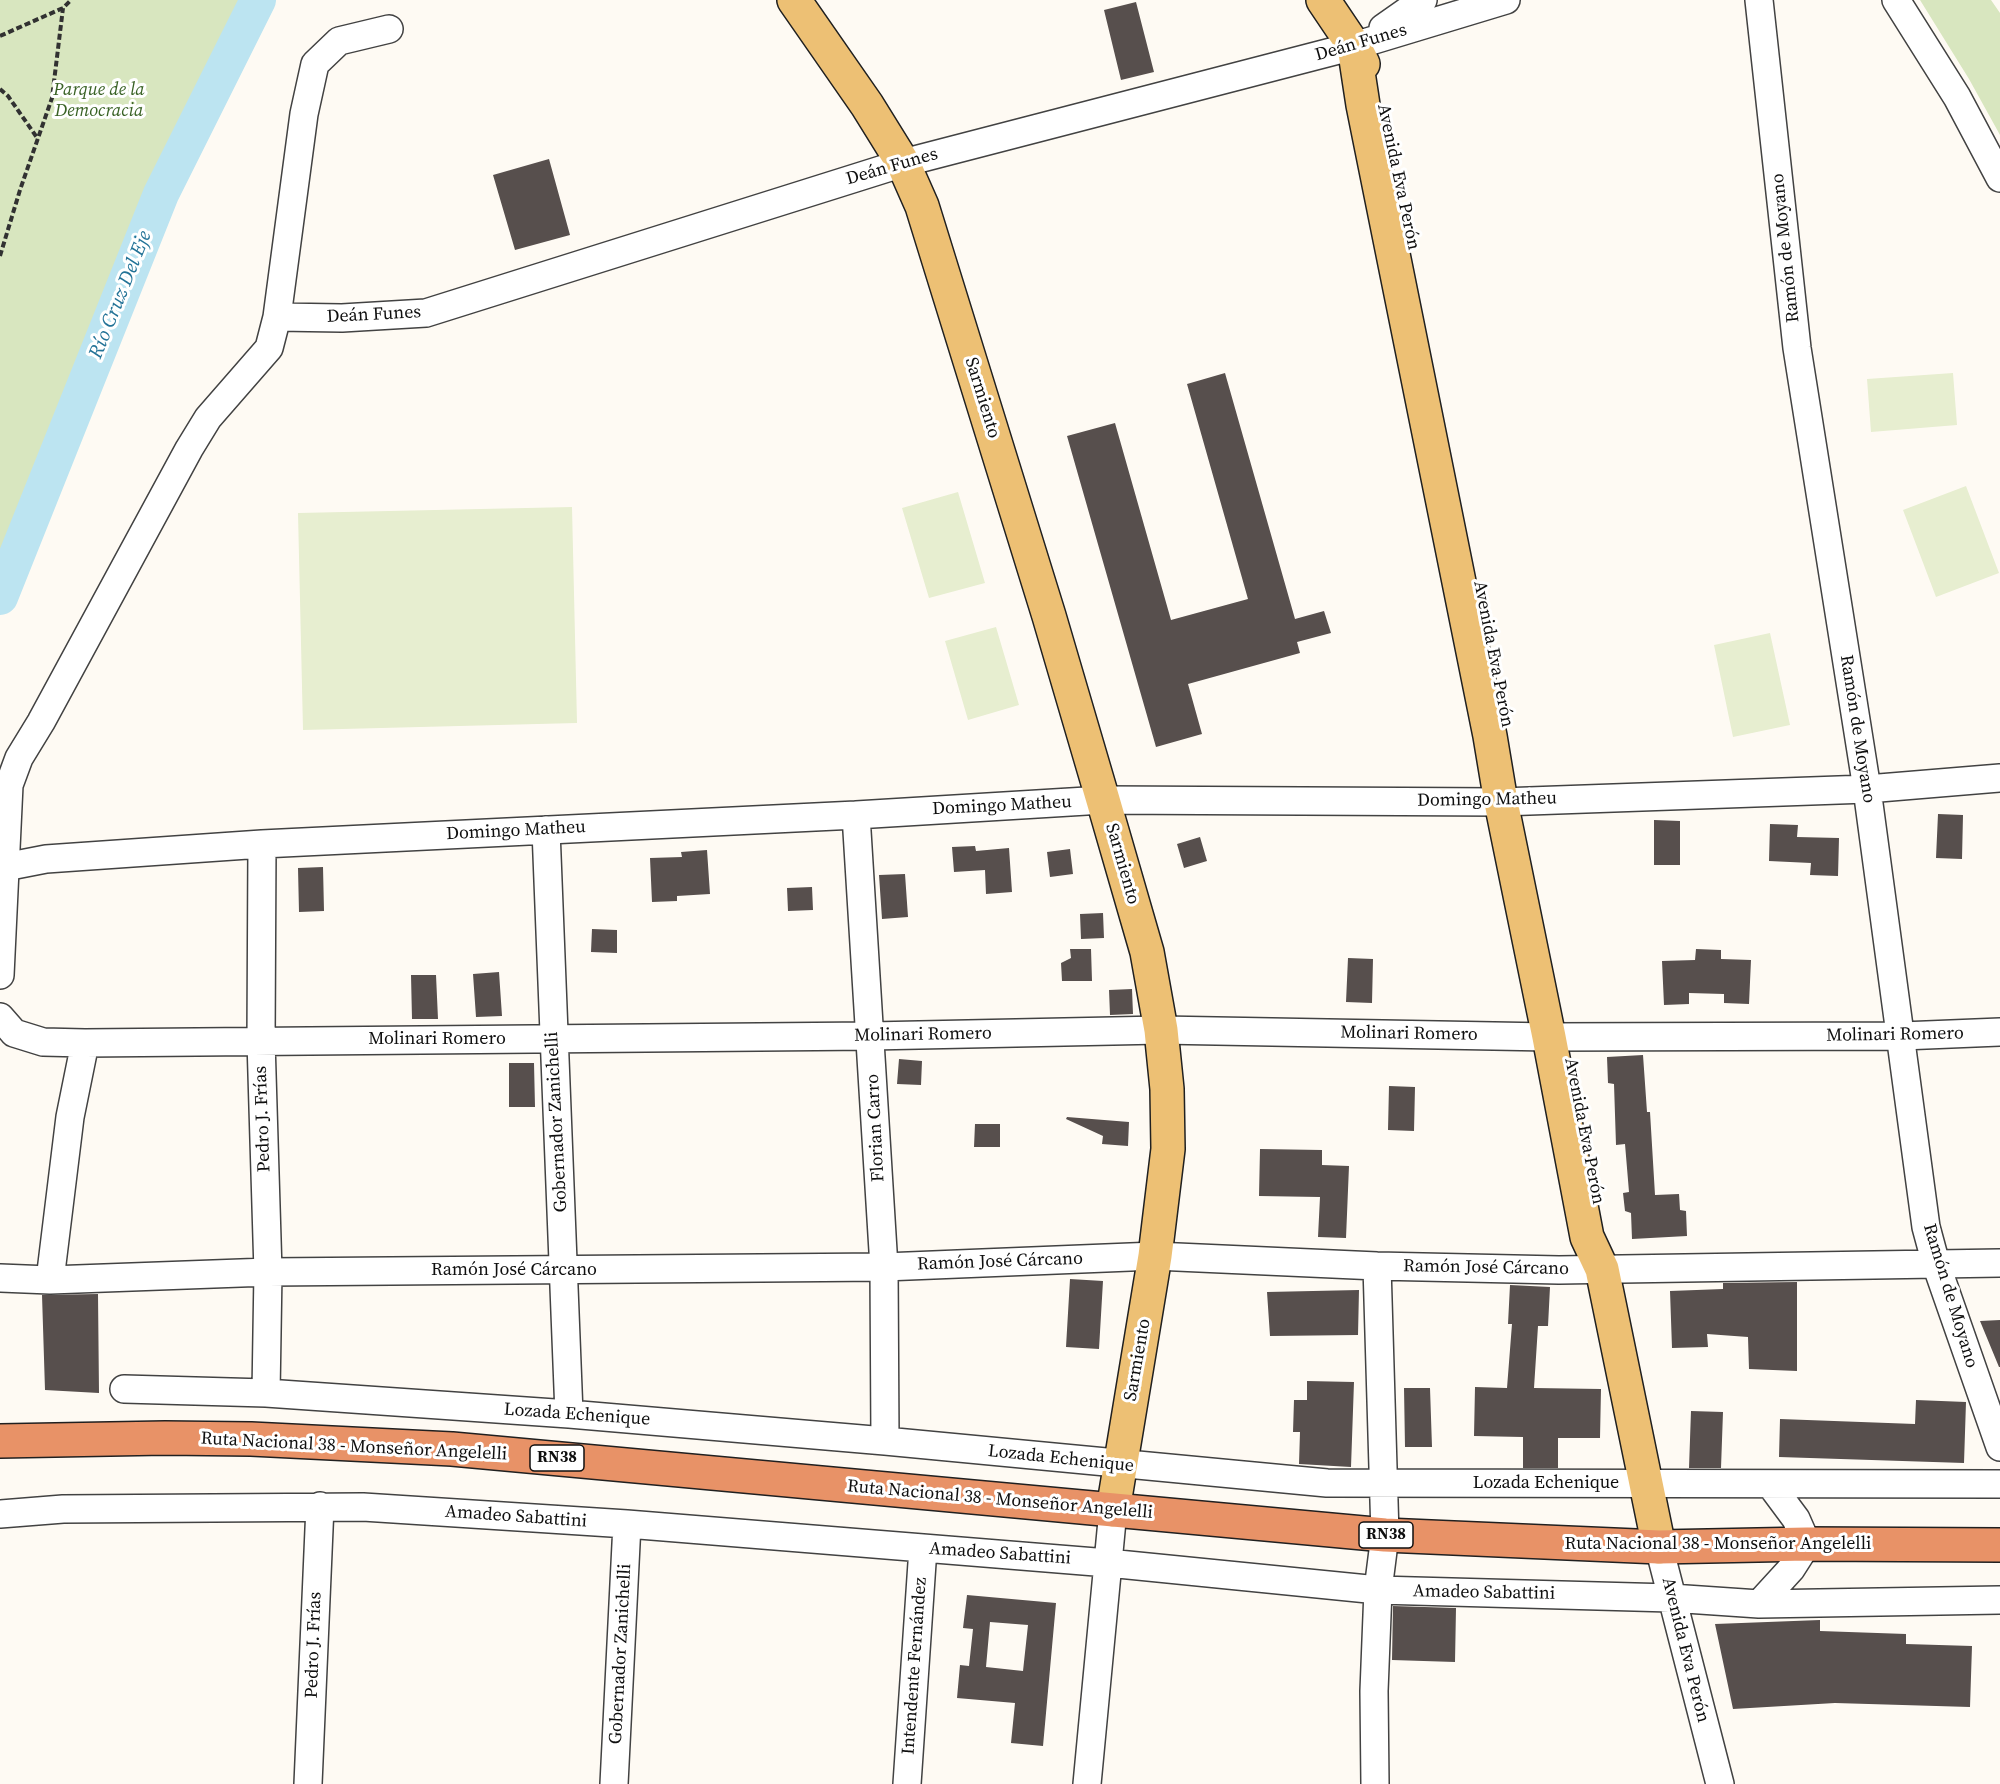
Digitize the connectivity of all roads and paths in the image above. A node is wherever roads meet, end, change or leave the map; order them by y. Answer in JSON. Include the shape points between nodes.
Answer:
{"nodes":[{"id":1,"x":71,"y":0,"type":"edge"},
{"id":2,"x":794,"y":0,"type":"edge"},
{"id":3,"x":1323,"y":0,"type":"edge"},
{"id":4,"x":1424,"y":0,"type":"edge"},
{"id":5,"x":1506,"y":0,"type":"edge"},
{"id":6,"x":1759,"y":0,"type":"edge"},
{"id":7,"x":1896,"y":0,"type":"edge"},
{"id":8,"x":63,"y":8,"type":"junction"},
{"id":9,"x":389,"y":28,"type":"dead end"},
{"id":10,"x":0,"y":36,"type":"edge"},
{"id":11,"x":1354,"y":46,"type":"junction"},
{"id":12,"x":0,"y":89,"type":"edge"},
{"id":13,"x":38,"y":139,"type":"junction"},
{"id":14,"x":903,"y":163,"type":"junction"},
{"id":15,"x":2000,"y":178,"type":"edge"},
{"id":16,"x":0,"y":255,"type":"edge"},
{"id":17,"x":277,"y":317,"type":"junction"},
{"id":18,"x":2000,"y":778,"type":"edge"},
{"id":19,"x":1867,"y":789,"type":"junction"},
{"id":20,"x":1103,"y":800,"type":"junction"},
{"id":21,"x":1512,"y":801,"type":"junction"},
{"id":22,"x":856,"y":815,"type":"junction"},
{"id":23,"x":546,"y":830,"type":"junction"},
{"id":24,"x":262,"y":844,"type":"junction"},
{"id":25,"x":5,"y":867,"type":"junction"},
{"id":26,"x":0,"y":975,"type":"edge"},
{"id":27,"x":0,"y":1017,"type":"edge"},
{"id":28,"x":1161,"y":1030,"type":"junction"},
{"id":29,"x":2000,"y":1032,"type":"edge"},
{"id":30,"x":871,"y":1036,"type":"junction"},
{"id":31,"x":1902,"y":1036,"type":"junction"},
{"id":32,"x":1557,"y":1037,"type":"junction"},
{"id":33,"x":553,"y":1038,"type":"junction"},
{"id":34,"x":261,"y":1041,"type":"junction"},
{"id":35,"x":86,"y":1043,"type":"junction"},
{"id":36,"x":1155,"y":1256,"type":"junction"},
{"id":37,"x":2000,"y":1263,"type":"edge"},
{"id":38,"x":1936,"y":1264,"type":"junction"},
{"id":39,"x":1377,"y":1266,"type":"junction"},
{"id":40,"x":884,"y":1267,"type":"junction"},
{"id":41,"x":564,"y":1269,"type":"junction"},
{"id":42,"x":1602,"y":1269,"type":"junction"},
{"id":43,"x":267,"y":1272,"type":"junction"},
{"id":44,"x":0,"y":1278,"type":"edge"},
{"id":45,"x":50,"y":1280,"type":"junction"},
{"id":46,"x":124,"y":1389,"type":"dead end"},
{"id":47,"x":266,"y":1393,"type":"junction"},
{"id":48,"x":569,"y":1414,"type":"junction"},
{"id":49,"x":0,"y":1441,"type":"edge"},
{"id":50,"x":885,"y":1441,"type":"junction"},
{"id":51,"x":2000,"y":1447,"type":"edge"},
{"id":52,"x":1120,"y":1465,"type":"junction"},
{"id":53,"x":1647,"y":1483,"type":"junction"},
{"id":54,"x":1384,"y":1484,"type":"junction"},
{"id":55,"x":1770,"y":1484,"type":"junction"},
{"id":56,"x":2000,"y":1484,"type":"edge"},
{"id":57,"x":320,"y":1506,"type":"junction"},
{"id":58,"x":1113,"y":1510,"type":"junction"},
{"id":59,"x":0,"y":1514,"type":"edge"},
{"id":60,"x":627,"y":1524,"type":"junction"},
{"id":61,"x":1385,"y":1536,"type":"junction"},
{"id":62,"x":1807,"y":1544,"type":"junction"},
{"id":63,"x":2000,"y":1545,"type":"edge"},
{"id":64,"x":1659,"y":1547,"type":"junction"},
{"id":65,"x":923,"y":1548,"type":"junction"},
{"id":66,"x":1108,"y":1563,"type":"junction"},
{"id":67,"x":1378,"y":1590,"type":"junction"},
{"id":68,"x":1671,"y":1598,"type":"junction"},
{"id":69,"x":2000,"y":1600,"type":"edge"},
{"id":70,"x":1759,"y":1604,"type":"junction"},
{"id":71,"x":308,"y":1784,"type":"edge"},
{"id":72,"x":614,"y":1784,"type":"edge"},
{"id":73,"x":907,"y":1784,"type":"edge"},
{"id":74,"x":1087,"y":1784,"type":"edge"},
{"id":75,"x":1375,"y":1784,"type":"edge"},
{"id":76,"x":1720,"y":1784,"type":"edge"}],
"edges":[{"from":1,"to":8,"type":"path"},
{"from":2,"to":14,"type":"main road","name":"Sarmiento"},
{"from":3,"to":11,"type":"main road","name":"Avenida Eva Perón"},
{"from":4,"to":11,"type":"street"},
{"from":5,"to":11,"type":"street","name":"Deán Funes"},
{"from":6,"to":19,"type":"street","name":"Ramón de Moyano","via":[[1797,348]]},
{"from":7,"to":15,"type":"street","via":[[1957,97]]},
{"from":8,"to":10,"type":"path"},
{"from":8,"to":13,"type":"path","via":[[52,98]]},
{"from":9,"to":17,"type":"street","via":[[339,41],[315,64],[304,114]]},
{"from":11,"to":14,"type":"street","name":"Deán Funes"},
{"from":11,"to":21,"type":"main road","name":"Avenida Eva Perón","via":[[1386,107]]},
{"from":12,"to":13,"type":"path"},
{"from":13,"to":16,"type":"path"},
{"from":14,"to":17,"type":"street","name":"Deán Funes","via":[[426,313]]},
{"from":14,"to":20,"type":"main road","name":"Sarmiento","via":[[922,206],[949,290]]},
{"from":17,"to":25,"type":"street","via":[[269,348],[208,418],[189,449],[19,758],[9,785]]},
{"from":18,"to":19,"type":"street","name":"Domingo Matheu"},
{"from":19,"to":21,"type":"street","name":"Domingo Matheu"},
{"from":19,"to":31,"type":"street","name":"Ramón de Moyano"},
{"from":20,"to":21,"type":"street","name":"Domingo Matheu"},
{"from":20,"to":22,"type":"street","name":"Domingo Matheu"},
{"from":20,"to":28,"type":"main road","name":"Sarmiento","via":[[1147,952]]},
{"from":21,"to":32,"type":"main road","name":"Avenida Eva Perón"},
{"from":22,"to":23,"type":"street","name":"Domingo Matheu"},
{"from":22,"to":30,"type":"street","name":"Florian Carro"},
{"from":23,"to":24,"type":"street","name":"Domingo Matheu"},
{"from":23,"to":33,"type":"street","name":"Gobernador Zanichelli"},
{"from":24,"to":25,"type":"street","name":"Domingo Matheu","via":[[46,859]]},
{"from":24,"to":34,"type":"street","name":"Pedro J. Frías"},
{"from":25,"to":26,"type":"street"},
{"from":27,"to":35,"type":"street","name":"Molinari Romero","via":[[14,1033],[43,1042]]},
{"from":28,"to":30,"type":"street","name":"Molinari Romero"},
{"from":28,"to":32,"type":"street","name":"Molinari Romero"},
{"from":28,"to":36,"type":"main road","name":"Sarmiento","via":[[1168,1149]]},
{"from":29,"to":31,"type":"street","name":"Molinari Romero"},
{"from":30,"to":33,"type":"street","name":"Molinari Romero"},
{"from":30,"to":40,"type":"street","name":"Florian Carro"},
{"from":31,"to":32,"type":"street","name":"Molinari Romero"},
{"from":31,"to":38,"type":"street","name":"Ramón de Moyano","via":[[1926,1227]]},
{"from":32,"to":42,"type":"main road","name":"Avenida Eva Perón","via":[[1587,1237]]},
{"from":33,"to":34,"type":"street","name":"Molinari Romero"},
{"from":33,"to":41,"type":"street","name":"Gobernador Zanichelli"},
{"from":34,"to":35,"type":"street","name":"Molinari Romero"},
{"from":34,"to":43,"type":"street","name":"Pedro J. Frías"},
{"from":35,"to":45,"type":"street","via":[[70,1117]]},
{"from":36,"to":39,"type":"street","name":"Ramón José Cárcano"},
{"from":36,"to":40,"type":"street","name":"Ramón José Cárcano"},
{"from":36,"to":52,"type":"main road","name":"Sarmiento"},
{"from":37,"to":38,"type":"street","name":"Ramón José Cárcano"},
{"from":38,"to":42,"type":"street","name":"Ramón José Cárcano"},
{"from":38,"to":51,"type":"street","name":"Ramón de Moyano"},
{"from":39,"to":42,"type":"street","name":"Ramón José Cárcano"},
{"from":39,"to":54,"type":"street"},
{"from":40,"to":41,"type":"street","name":"Ramón José Cárcano"},
{"from":40,"to":50,"type":"street","name":"Florian Carro"},
{"from":41,"to":43,"type":"street","name":"Ramón José Cárcano"},
{"from":41,"to":48,"type":"street","name":"Gobernador Zanichelli"},
{"from":42,"to":53,"type":"main road","name":"Avenida Eva Perón"},
{"from":43,"to":45,"type":"street","name":"Ramón José Cárcano"},
{"from":43,"to":47,"type":"street","name":"Pedro J. Frías"},
{"from":44,"to":45,"type":"street","name":"Ramón José Cárcano"},
{"from":46,"to":47,"type":"street","name":"Lozada Echenique"},
{"from":47,"to":48,"type":"street","name":"Lozada Echenique"},
{"from":48,"to":50,"type":"street","name":"Lozada Echenique"},
{"from":49,"to":58,"type":"highway","name":"Ruta Nacional 38 - Monseñor Angelelli","number":"RN38","via":[[251,1439],[452,1449]]},
{"from":50,"to":52,"type":"street","name":"Lozada Echenique"},
{"from":52,"to":54,"type":"street","name":"Lozada Echenique","via":[[1327,1483]]},
{"from":52,"to":58,"type":"main road","name":"Sarmiento"},
{"from":53,"to":54,"type":"street","name":"Lozada Echenique"},
{"from":53,"to":55,"type":"street","name":"Lozada Echenique"},
{"from":53,"to":64,"type":"main road","name":"Avenida Eva Perón"},
{"from":54,"to":61,"type":"street"},
{"from":55,"to":56,"type":"street","name":"Lozada Echenique"},
{"from":55,"to":62,"type":"street","via":[[1796,1519]]},
{"from":57,"to":59,"type":"street","name":"Amadeo Sabattini","via":[[63,1509]]},
{"from":57,"to":60,"type":"street","name":"Amadeo Sabattini"},
{"from":57,"to":71,"type":"street","name":"Pedro J. Frías"},
{"from":58,"to":61,"type":"highway","name":"Ruta Nacional 38 - Monseñor Angelelli","number":"RN38"},
{"from":58,"to":66,"type":"street","name":"Sarmiento"},
{"from":60,"to":65,"type":"street","name":"Amadeo Sabattini"},
{"from":60,"to":72,"type":"street","name":"Gobernador Zanichelli"},
{"from":61,"to":64,"type":"highway","name":"Ruta Nacional 38 - Monseñor Angelelli","number":"RN38"},
{"from":61,"to":67,"type":"street"},
{"from":62,"to":63,"type":"highway","name":"Ruta Nacional 38 - Monseñor Angelelli","number":"RN38"},
{"from":62,"to":64,"type":"highway","name":"Ruta Nacional 38 - Monseñor Angelelli","number":"RN38"},
{"from":62,"to":70,"type":"street","via":[[1791,1569]]},
{"from":64,"to":68,"type":"street","name":"Avenida Eva Perón"},
{"from":65,"to":66,"type":"street","name":"Amadeo Sabattini"},
{"from":65,"to":73,"type":"street","name":"Intendente Fernández"},
{"from":66,"to":67,"type":"street","name":"Amadeo Sabattini"},
{"from":66,"to":74,"type":"street","name":"Sarmiento"},
{"from":67,"to":68,"type":"street","name":"Amadeo Sabattini"},
{"from":67,"to":75,"type":"street"},
{"from":68,"to":70,"type":"street","name":"Amadeo Sabattini"},
{"from":68,"to":76,"type":"street","name":"Avenida Eva Perón"},
{"from":69,"to":70,"type":"street","name":"Amadeo Sabattini"}]}
